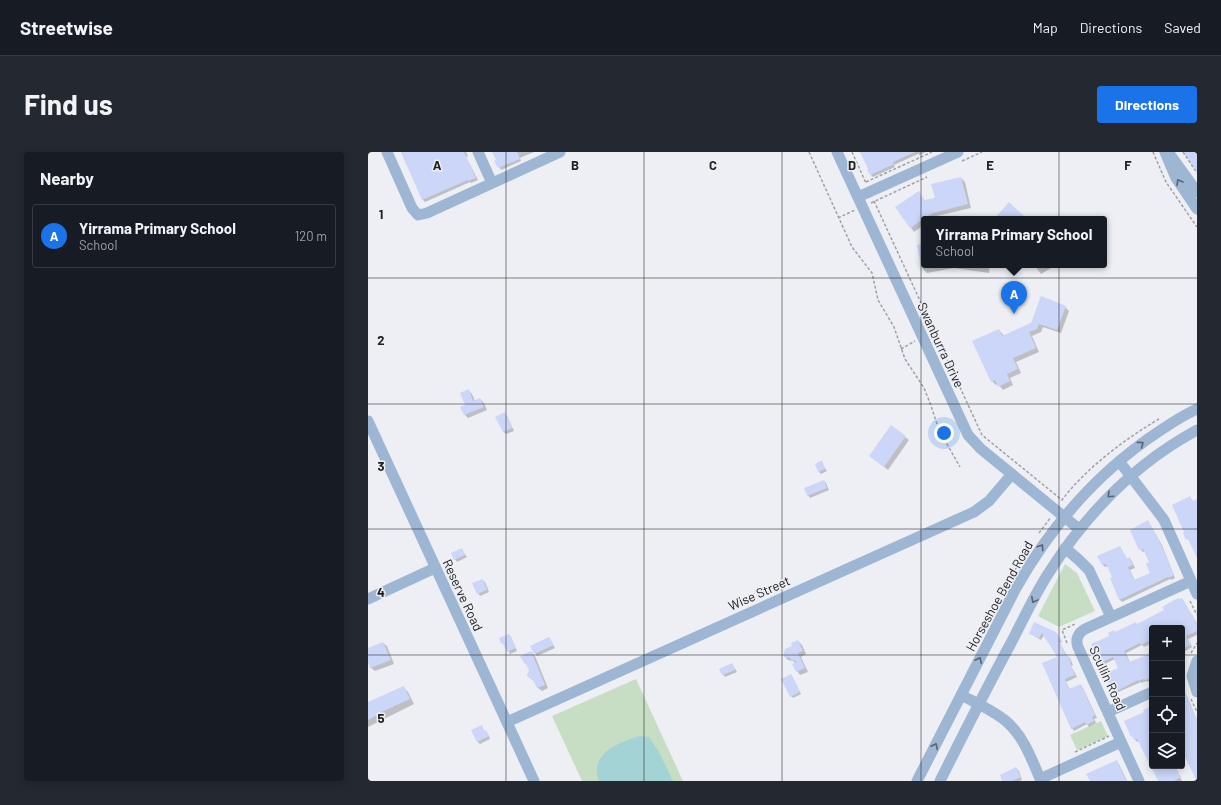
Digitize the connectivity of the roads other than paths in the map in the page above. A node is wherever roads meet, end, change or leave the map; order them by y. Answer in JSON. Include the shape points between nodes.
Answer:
{"nodes":[{"id":1,"x":386,"y":152,"type":"edge"},
{"id":2,"x":478,"y":152,"type":"edge"},
{"id":3,"x":560,"y":152,"type":"edge"},
{"id":4,"x":837,"y":152,"type":"edge"},
{"id":5,"x":958,"y":152,"type":"edge"},
{"id":6,"x":1167,"y":152,"type":"edge"},
{"id":7,"x":492,"y":183,"type":"junction"},
{"id":8,"x":1197,"y":192,"type":"edge"},
{"id":9,"x":858,"y":197,"type":"junction"},
{"id":10,"x":1197,"y":209,"type":"edge"},
{"id":11,"x":1196,"y":409,"type":"edge"},
{"id":12,"x":368,"y":421,"type":"edge"},
{"id":13,"x":1197,"y":430,"type":"edge"},
{"id":14,"x":1119,"y":461,"type":"junction"},
{"id":15,"x":1012,"y":474,"type":"junction"},
{"id":16,"x":1131,"y":476,"type":"junction"},
{"id":17,"x":1064,"y":517,"type":"junction"},
{"id":18,"x":1079,"y":529,"type":"junction"},
{"id":19,"x":1065,"y":548,"type":"junction"},
{"id":20,"x":435,"y":568,"type":"junction"},
{"id":21,"x":1191,"y":581,"type":"junction"},
{"id":22,"x":1197,"y":594,"type":"edge"},
{"id":23,"x":368,"y":598,"type":"edge"},
{"id":24,"x":1111,"y":617,"type":"junction"},
{"id":25,"x":1197,"y":661,"type":"edge"},
{"id":26,"x":1187,"y":678,"type":"edge"},
{"id":27,"x":1197,"y":692,"type":"edge"},
{"id":28,"x":1149,"y":693,"type":"edge"},
{"id":29,"x":961,"y":695,"type":"junction"},
{"id":30,"x":978,"y":704,"type":"junction"},
{"id":31,"x":1108,"y":712,"type":"junction"},
{"id":32,"x":507,"y":722,"type":"junction"},
{"id":33,"x":1117,"y":744,"type":"junction"},
{"id":34,"x":1040,"y":780,"type":"edge"},
{"id":35,"x":534,"y":781,"type":"edge"},
{"id":36,"x":917,"y":781,"type":"edge"},
{"id":37,"x":940,"y":781,"type":"edge"},
{"id":38,"x":1139,"y":781,"type":"edge"}],
"edges":[{"from":1,"to":7,"type":"street","via":[[412,208],[418,215]]},
{"from":2,"to":7,"type":"street"},
{"from":3,"to":7,"type":"street"},
{"from":4,"to":9,"type":"street","name":"Swanburra Drive"},
{"from":5,"to":9,"type":"street"},
{"from":6,"to":8,"type":"street"},
{"from":10,"to":6,"type":"street","one_way":true,"via":[[1176,178]]},
{"from":9,"to":15,"type":"street","name":"Swanburra Drive","via":[[965,430],[976,445]]},
{"from":14,"to":11,"type":"street","name":"Horseshoe Bend Road","one_way":true},
{"from":12,"to":20,"type":"street","name":"Reserve Road"},
{"from":13,"to":16,"type":"street","via":[[1165,449]]},
{"from":14,"to":16,"type":"street"},
{"from":14,"to":17,"type":"street","name":"Horseshoe Bend Road"},
{"from":15,"to":17,"type":"street","name":"Swanburra Drive"},
{"from":15,"to":32,"type":"street","name":"Wise Street","via":[[989,501],[974,512]]},
{"from":16,"to":18,"type":"street","one_way":true,"via":[[1102,502]]},
{"from":16,"to":21,"type":"street","via":[[1164,520]]},
{"from":17,"to":18,"type":"street","name":"Swanburra Drive"},
{"from":29,"to":17,"type":"street","name":"Horseshoe Bend Road","one_way":true,"via":[[1022,578],[1042,545]]},
{"from":18,"to":19,"type":"street"},
{"from":19,"to":24,"type":"street","via":[[1088,570]]},
{"from":19,"to":30,"type":"street","one_way":true,"via":[[1047,575]]},
{"from":20,"to":23,"type":"street"},
{"from":20,"to":32,"type":"street","name":"Reserve Road"},
{"from":21,"to":22,"type":"street"},
{"from":21,"to":24,"type":"street","name":"Scullin Road"},
{"from":24,"to":31,"type":"street","name":"Scullin Road","via":[[1083,630],[1077,639],[1078,647]]},
{"from":25,"to":26,"type":"street"},
{"from":26,"to":27,"type":"street"},
{"from":28,"to":31,"type":"street"},
{"from":29,"to":30,"type":"street"},
{"from":36,"to":29,"type":"street","name":"Horseshoe Bend Road","one_way":true},
{"from":30,"to":34,"type":"street","via":[[1002,718],[1014,730],[1023,742]]},
{"from":30,"to":37,"type":"street"},
{"from":31,"to":33,"type":"street","name":"Scullin Road"},
{"from":32,"to":35,"type":"street","name":"Reserve Road"},
{"from":33,"to":34,"type":"street"},
{"from":33,"to":38,"type":"street","name":"Scullin Road"}]}
